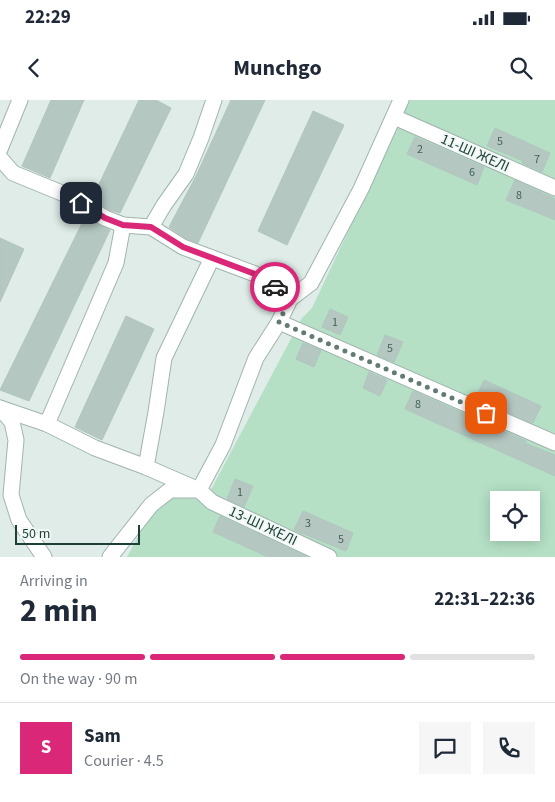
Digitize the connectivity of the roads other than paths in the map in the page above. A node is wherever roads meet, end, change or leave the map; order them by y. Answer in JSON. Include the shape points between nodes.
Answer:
{"nodes":[{"id":1,"x":20,"y":100,"type":"edge"},
{"id":2,"x":214,"y":100,"type":"edge"},
{"id":3,"x":402,"y":100,"type":"edge"},
{"id":4,"x":394,"y":117,"type":"junction"},
{"id":5,"x":0,"y":149,"type":"edge"},
{"id":6,"x":0,"y":158,"type":"edge"},
{"id":7,"x":555,"y":188,"type":"edge"},
{"id":8,"x":123,"y":225,"type":"junction"},
{"id":9,"x":151,"y":227,"type":"junction"},
{"id":10,"x":212,"y":258,"type":"junction"},
{"id":11,"x":290,"y":299,"type":"junction"},
{"id":12,"x":279,"y":322,"type":"junction"},
{"id":13,"x":0,"y":408,"type":"edge"},
{"id":14,"x":47,"y":424,"type":"junction"},
{"id":15,"x":555,"y":443,"type":"edge"},
{"id":16,"x":146,"y":467,"type":"junction"},
{"id":17,"x":200,"y":490,"type":"junction"},
{"id":18,"x":44,"y":557,"type":"edge"},
{"id":19,"x":110,"y":557,"type":"edge"},
{"id":20,"x":329,"y":557,"type":"edge"}],
"edges":[{"from":1,"to":5,"type":"street"},
{"from":2,"to":9,"type":"street","via":[[186,174]]},
{"from":3,"to":4,"type":"street"},
{"from":4,"to":7,"type":"street","name":"11-ШІ ЖЕЛІ"},
{"from":4,"to":11,"type":"street","via":[[311,283]]},
{"from":6,"to":8,"type":"street","via":[[13,173],[69,196]]},
{"from":8,"to":9,"type":"street"},
{"from":8,"to":14,"type":"street","via":[[116,263]]},
{"from":9,"to":10,"type":"street","via":[[183,247]]},
{"from":10,"to":11,"type":"street","via":[[255,274]]},
{"from":10,"to":16,"type":"street","via":[[164,358]]},
{"from":11,"to":12,"type":"street"},
{"from":12,"to":15,"type":"street"},
{"from":12,"to":17,"type":"street","via":[[256,358],[223,446]]},
{"from":13,"to":14,"type":"street","name":"13-ШІ ЖЕЛІ"},
{"from":13,"to":18,"type":"street","via":[[12,422],[16,440],[11,496],[19,520]]},
{"from":14,"to":16,"type":"street","name":"13-ШІ ЖЕЛІ","via":[[94,448]]},
{"from":16,"to":17,"type":"street","name":"13-ШІ ЖЕЛІ"},
{"from":17,"to":19,"type":"street","via":[[170,490],[151,504]]},
{"from":17,"to":20,"type":"street","name":"13-ШІ ЖЕЛІ","via":[[212,502]]}]}
